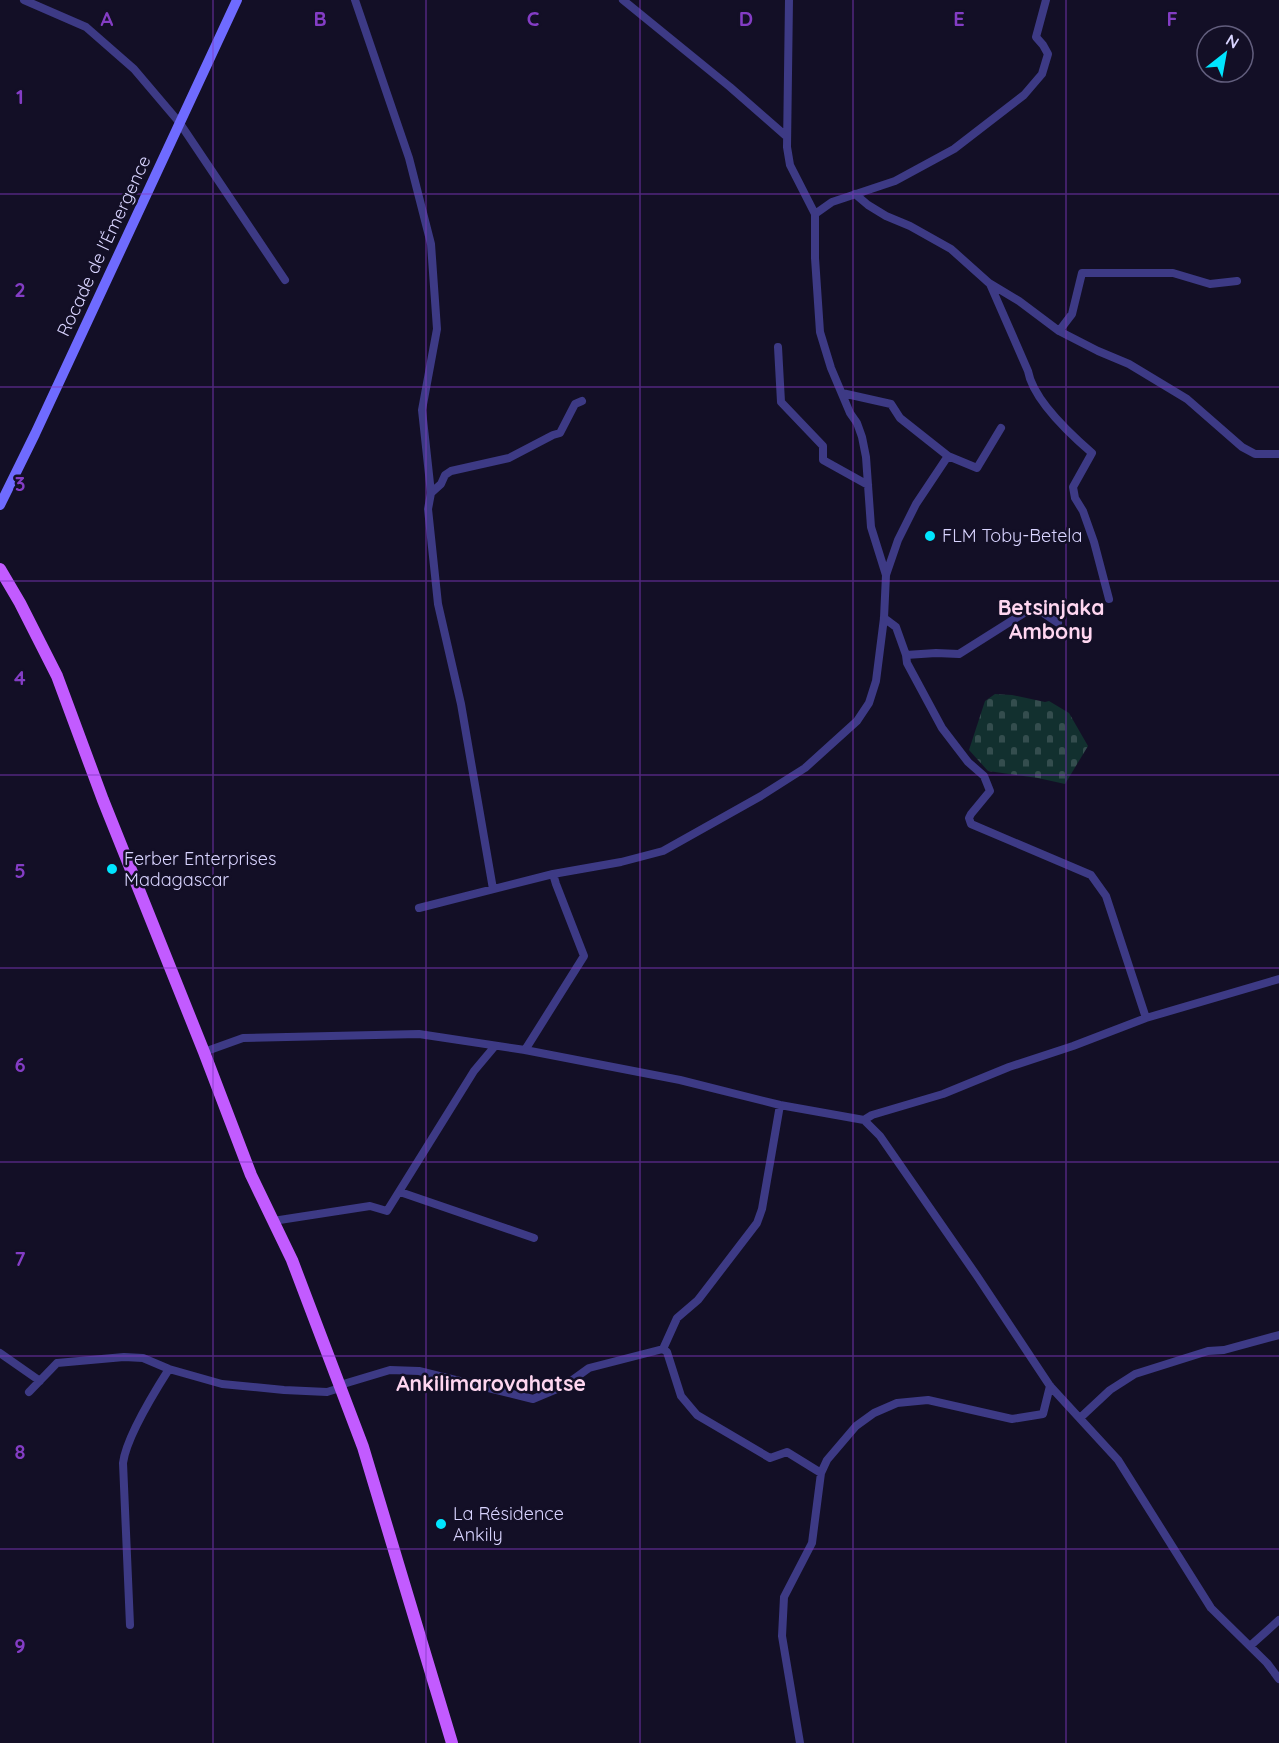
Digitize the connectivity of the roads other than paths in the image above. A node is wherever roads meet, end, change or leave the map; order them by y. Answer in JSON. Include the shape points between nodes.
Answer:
{"nodes":[{"id":1,"x":24,"y":0,"type":"edge"},
{"id":2,"x":237,"y":0,"type":"edge"},
{"id":3,"x":355,"y":0,"type":"edge"},
{"id":4,"x":623,"y":0,"type":"edge"},
{"id":5,"x":789,"y":0,"type":"edge"},
{"id":6,"x":1046,"y":0,"type":"edge"},
{"id":7,"x":179,"y":122,"type":"junction"},
{"id":8,"x":786,"y":136,"type":"junction"},
{"id":9,"x":855,"y":194,"type":"junction"},
{"id":10,"x":815,"y":214,"type":"junction"},
{"id":11,"x":285,"y":280,"type":"dead end"},
{"id":12,"x":1237,"y":281,"type":"dead end"},
{"id":13,"x":989,"y":283,"type":"junction"},
{"id":14,"x":1059,"y":331,"type":"junction"},
{"id":15,"x":778,"y":347,"type":"dead end"},
{"id":16,"x":842,"y":393,"type":"junction"},
{"id":17,"x":582,"y":401,"type":"dead end"},
{"id":18,"x":1001,"y":428,"type":"dead end"},
{"id":19,"x":1279,"y":454,"type":"edge"},
{"id":20,"x":948,"y":456,"type":"junction"},
{"id":21,"x":868,"y":485,"type":"junction"},
{"id":22,"x":431,"y":493,"type":"junction"},
{"id":23,"x":0,"y":505,"type":"edge"},
{"id":24,"x":0,"y":569,"type":"edge"},
{"id":25,"x":886,"y":575,"type":"junction"},
{"id":26,"x":1110,"y":598,"type":"dead end"},
{"id":27,"x":884,"y":618,"type":"junction"},
{"id":28,"x":1058,"y":623,"type":"dead end"},
{"id":29,"x":906,"y":655,"type":"junction"},
{"id":30,"x":553,"y":874,"type":"junction"},
{"id":31,"x":493,"y":890,"type":"junction"},
{"id":32,"x":419,"y":908,"type":"dead end"},
{"id":33,"x":1279,"y":979,"type":"edge"},
{"id":34,"x":1146,"y":1018,"type":"junction"},
{"id":35,"x":495,"y":1046,"type":"junction"},
{"id":36,"x":525,"y":1050,"type":"junction"},
{"id":37,"x":204,"y":1052,"type":"junction"},
{"id":38,"x":780,"y":1105,"type":"junction"},
{"id":39,"x":864,"y":1120,"type":"junction"},
{"id":40,"x":400,"y":1192,"type":"junction"},
{"id":41,"x":273,"y":1221,"type":"junction"},
{"id":42,"x":534,"y":1238,"type":"dead end"},
{"id":43,"x":1279,"y":1335,"type":"edge"},
{"id":44,"x":663,"y":1349,"type":"junction"},
{"id":45,"x":0,"y":1353,"type":"edge"},
{"id":46,"x":169,"y":1369,"type":"junction"},
{"id":47,"x":40,"y":1381,"type":"junction"},
{"id":48,"x":1050,"y":1386,"type":"junction"},
{"id":49,"x":340,"y":1387,"type":"junction"},
{"id":50,"x":29,"y":1392,"type":"dead end"},
{"id":51,"x":1080,"y":1418,"type":"junction"},
{"id":52,"x":821,"y":1473,"type":"junction"},
{"id":53,"x":1279,"y":1620,"type":"edge"},
{"id":54,"x":130,"y":1625,"type":"dead end"},
{"id":55,"x":1250,"y":1646,"type":"junction"},
{"id":56,"x":1279,"y":1679,"type":"edge"},
{"id":57,"x":452,"y":1743,"type":"edge"},
{"id":58,"x":800,"y":1743,"type":"edge"}],
"edges":[{"from":1,"to":7,"type":"street","via":[[86,27],[134,69]]},
{"from":2,"to":7,"type":"street","name":"Rocade de l'Émergence"},
{"from":3,"to":22,"type":"street","via":[[409,158],[430,244],[437,328],[422,410]]},
{"from":4,"to":8,"type":"street"},
{"from":5,"to":8,"type":"street"},
{"from":6,"to":9,"type":"street","via":[[1036,37],[1048,54],[1042,74],[1024,95],[930,163],[895,181]]},
{"from":7,"to":11,"type":"street"},
{"from":7,"to":23,"type":"street","name":"Rocade de l'Émergence"},
{"from":8,"to":10,"type":"street","via":[[790,165]]},
{"from":9,"to":10,"type":"street","via":[[832,202]]},
{"from":9,"to":13,"type":"street","via":[[868,205],[951,249]]},
{"from":10,"to":16,"type":"street","via":[[820,332]]},
{"from":12,"to":14,"type":"street","via":[[1210,284],[1173,273],[1082,273],[1072,314]]},
{"from":13,"to":14,"type":"street"},
{"from":13,"to":26,"type":"street","via":[[1030,383],[1040,399],[1092,453],[1073,487]]},
{"from":14,"to":19,"type":"street","via":[[1129,364],[1187,399],[1255,454]]},
{"from":15,"to":21,"type":"street","via":[[781,402],[823,446],[823,460]]},
{"from":16,"to":20,"type":"street","via":[[891,404],[900,418]]},
{"from":16,"to":21,"type":"street","via":[[862,437]]},
{"from":17,"to":22,"type":"street","via":[[575,404],[560,433],[509,458],[451,471]]},
{"from":18,"to":20,"type":"street","via":[[977,468]]},
{"from":20,"to":25,"type":"street","via":[[916,504]]},
{"from":21,"to":25,"type":"street","via":[[871,527]]},
{"from":22,"to":31,"type":"street","via":[[428,509],[438,604],[465,726]]},
{"from":24,"to":37,"type":"main road","via":[[57,676],[144,907]]},
{"from":25,"to":27,"type":"street"},
{"from":27,"to":29,"type":"street","via":[[896,627]]},
{"from":27,"to":30,"type":"street","via":[[876,681],[869,703],[857,721],[805,768],[663,852]]},
{"from":28,"to":29,"type":"street","via":[[1032,608],[959,654]]},
{"from":29,"to":34,"type":"street","via":[[942,728],[984,776],[990,791],[971,814],[971,824],[1086,872],[1096,880],[1106,896]]},
{"from":30,"to":31,"type":"street"},
{"from":30,"to":36,"type":"street","via":[[584,956]]},
{"from":31,"to":32,"type":"street"},
{"from":33,"to":34,"type":"street"},
{"from":34,"to":39,"type":"street"},
{"from":35,"to":36,"type":"street"},
{"from":35,"to":37,"type":"street","via":[[419,1034],[243,1038]]},
{"from":35,"to":40,"type":"street","via":[[474,1071]]},
{"from":36,"to":38,"type":"street","via":[[684,1081]]},
{"from":37,"to":41,"type":"main road","via":[[250,1175]]},
{"from":38,"to":39,"type":"street"},
{"from":38,"to":44,"type":"street","via":[[757,1223],[699,1299],[676,1318]]},
{"from":39,"to":48,"type":"street","via":[[880,1136]]},
{"from":40,"to":41,"type":"street","via":[[387,1211],[370,1206]]},
{"from":40,"to":42,"type":"street"},
{"from":41,"to":49,"type":"main road","via":[[292,1260]]},
{"from":43,"to":51,"type":"street","via":[[1208,1351],[1135,1374],[1110,1390]]},
{"from":44,"to":49,"type":"street","via":[[589,1368],[564,1386],[533,1399],[419,1371],[390,1370]]},
{"from":44,"to":52,"type":"street","via":[[681,1396],[697,1414],[771,1458],[787,1452]]},
{"from":45,"to":47,"type":"street"},
{"from":46,"to":47,"type":"street","via":[[143,1358],[57,1363]]},
{"from":46,"to":49,"type":"street","via":[[232,1385],[327,1392]]},
{"from":46,"to":54,"type":"street","via":[[154,1392],[123,1463]]},
{"from":47,"to":50,"type":"street"},
{"from":48,"to":51,"type":"street"},
{"from":48,"to":52,"type":"street","via":[[1042,1414],[1012,1419],[928,1400],[897,1403],[856,1426]]},
{"from":49,"to":57,"type":"main road","via":[[363,1447]]},
{"from":51,"to":55,"type":"street","via":[[1118,1460],[1211,1608]]},
{"from":52,"to":58,"type":"street","via":[[812,1543],[784,1597],[782,1636]]},
{"from":53,"to":55,"type":"street"},
{"from":55,"to":56,"type":"street"}]}
